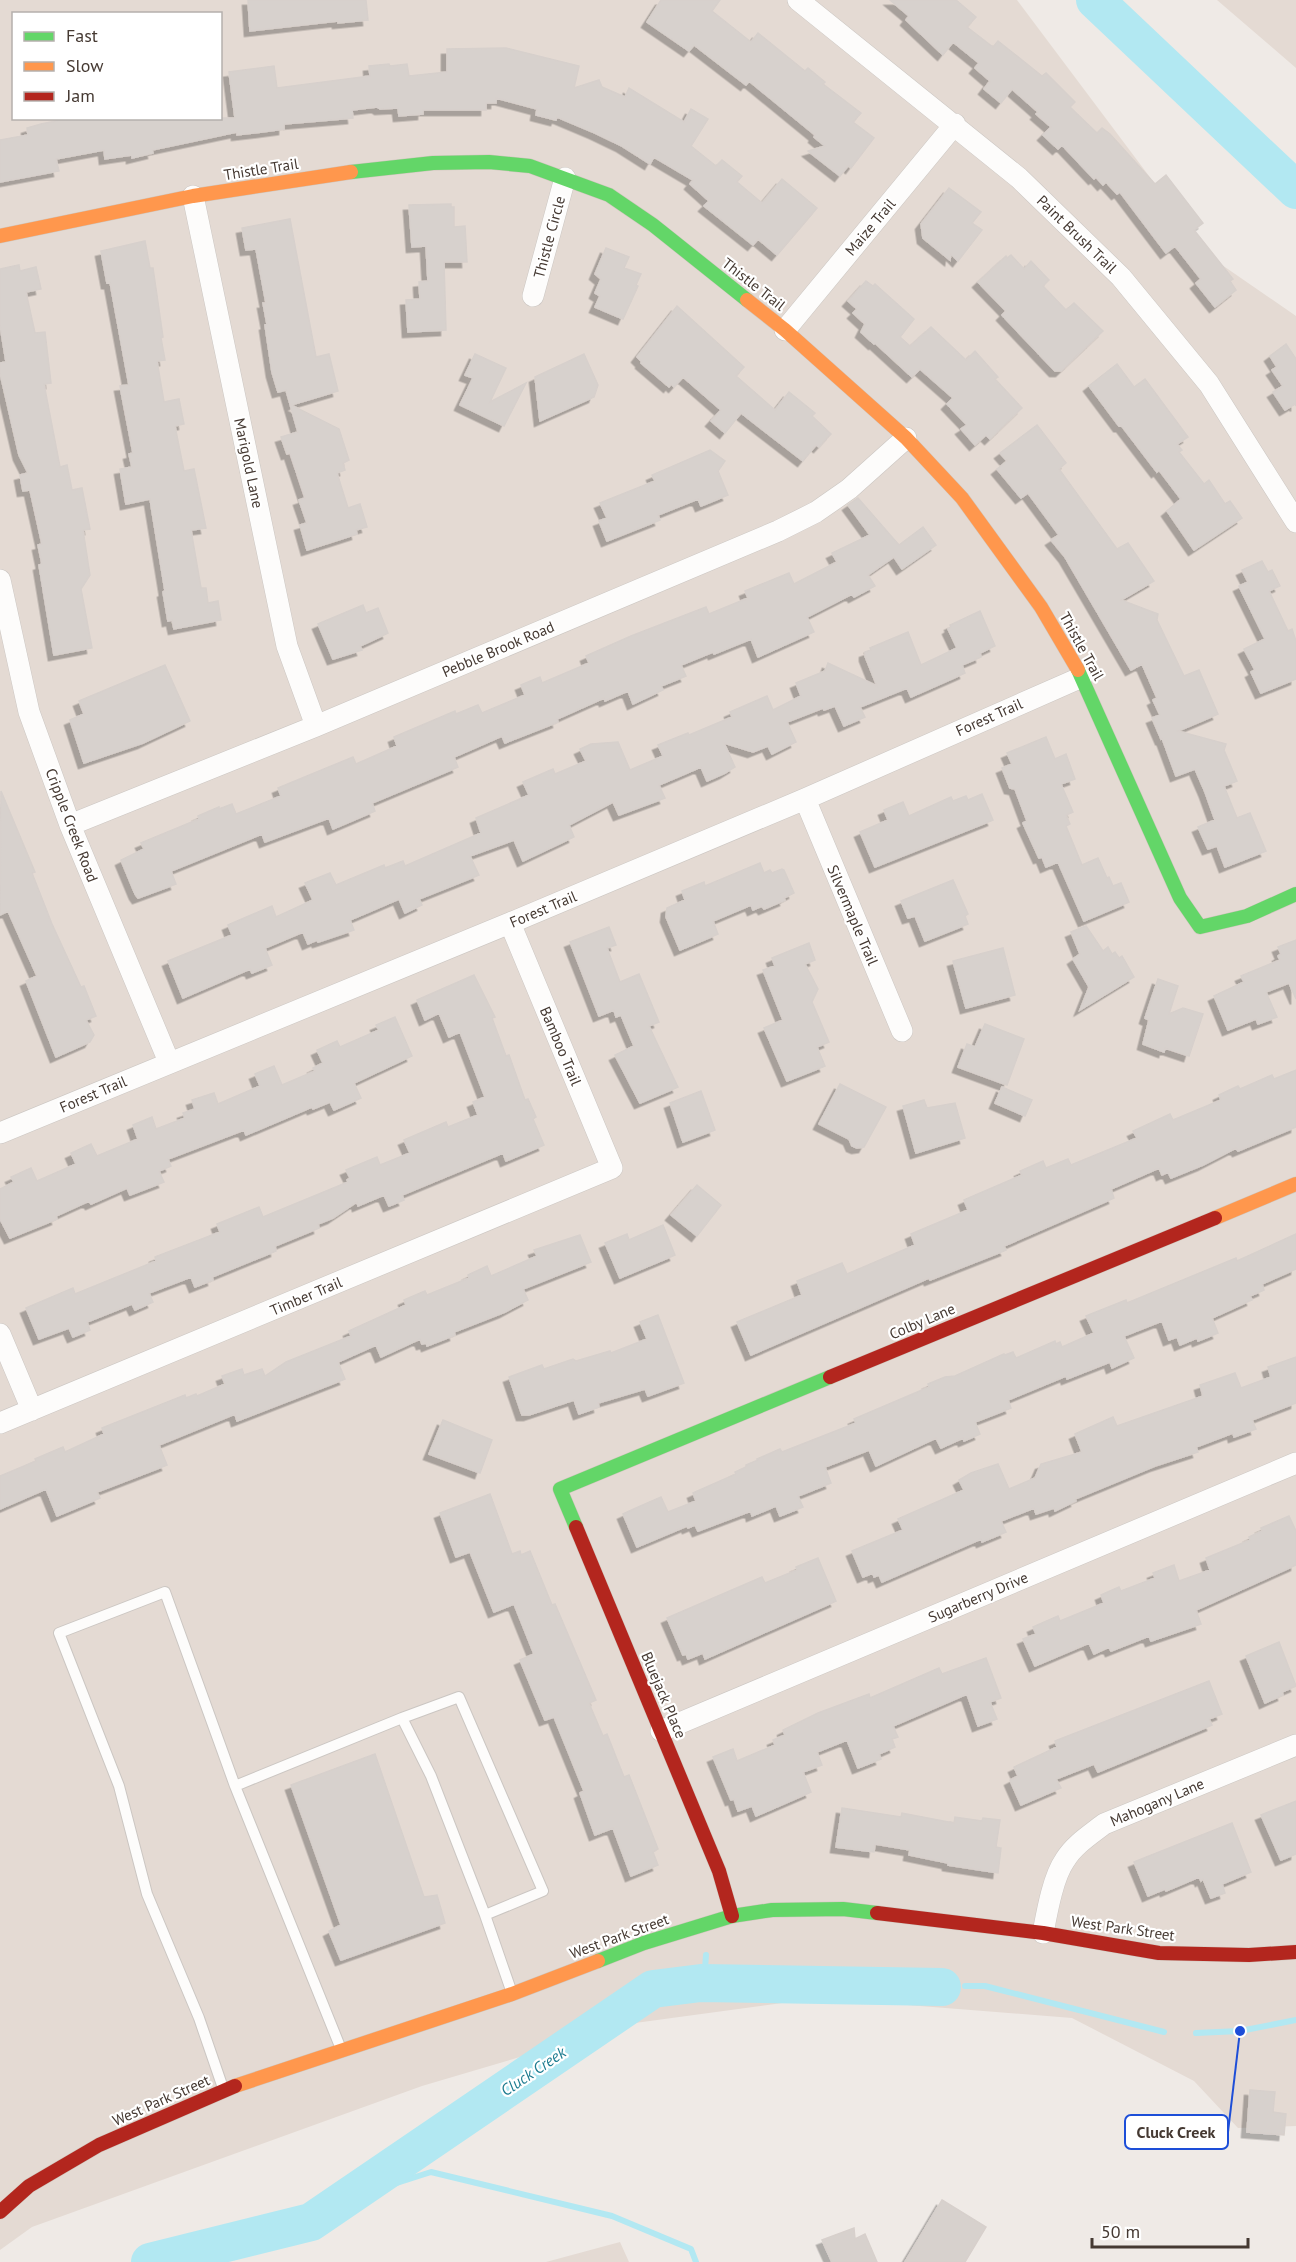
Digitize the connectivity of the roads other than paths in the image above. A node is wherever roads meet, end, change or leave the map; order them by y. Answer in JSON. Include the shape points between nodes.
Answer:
{"nodes":[{"id":1,"x":798,"y":0,"type":"edge"},
{"id":2,"x":955,"y":124,"type":"junction"},
{"id":3,"x":565,"y":178,"type":"junction"},
{"id":4,"x":193,"y":196,"type":"junction"},
{"id":5,"x":0,"y":236,"type":"edge"},
{"id":6,"x":533,"y":296,"type":"dead end"},
{"id":7,"x":785,"y":330,"type":"junction"},
{"id":8,"x":906,"y":438,"type":"junction"},
{"id":9,"x":1296,"y":522,"type":"edge"},
{"id":10,"x":0,"y":580,"type":"edge"},
{"id":11,"x":1082,"y":677,"type":"junction"},
{"id":12,"x":315,"y":726,"type":"junction"},
{"id":13,"x":805,"y":799,"type":"junction"},
{"id":14,"x":70,"y":825,"type":"junction"},
{"id":15,"x":1296,"y":894,"type":"edge"},
{"id":16,"x":510,"y":923,"type":"junction"},
{"id":17,"x":902,"y":1031,"type":"dead end"},
{"id":18,"x":169,"y":1062,"type":"junction"},
{"id":19,"x":0,"y":1133,"type":"edge"},
{"id":20,"x":612,"y":1168,"type":"joint"},
{"id":21,"x":1296,"y":1184,"type":"edge"},
{"id":22,"x":0,"y":1334,"type":"edge"},
{"id":23,"x":32,"y":1410,"type":"junction"},
{"id":24,"x":0,"y":1423,"type":"edge"},
{"id":25,"x":1296,"y":1463,"type":"edge"},
{"id":26,"x":560,"y":1489,"type":"joint"},
{"id":27,"x":402,"y":1718,"type":"junction"},
{"id":28,"x":661,"y":1731,"type":"junction"},
{"id":29,"x":1296,"y":1745,"type":"edge"},
{"id":30,"x":235,"y":1786,"type":"junction"},
{"id":31,"x":485,"y":1915,"type":"junction"},
{"id":32,"x":732,"y":1916,"type":"junction"},
{"id":33,"x":1043,"y":1933,"type":"junction"},
{"id":34,"x":1296,"y":1952,"type":"edge"},
{"id":35,"x":512,"y":1994,"type":"junction"},
{"id":36,"x":341,"y":2050,"type":"junction"},
{"id":37,"x":224,"y":2090,"type":"junction"},
{"id":38,"x":0,"y":2212,"type":"edge"}],
"edges":[{"from":1,"to":2,"type":"street","name":"Paint Brush Trail"},
{"from":2,"to":7,"type":"street","name":"Maize Trail"},
{"from":2,"to":9,"type":"street","name":"Paint Brush Trail","via":[[1019,178],[1121,277],[1209,384]]},
{"from":3,"to":4,"type":"street","name":"Thistle Trail","via":[[530,166],[433,163]]},
{"from":3,"to":6,"type":"street","name":"Thistle Circle"},
{"from":3,"to":7,"type":"street","name":"Thistle Trail","via":[[609,195],[653,225]]},
{"from":4,"to":5,"type":"street","name":"Thistle Trail"},
{"from":4,"to":12,"type":"street","name":"Marigold Lane","via":[[287,646]]},
{"from":7,"to":8,"type":"street","name":"Thistle Trail"},
{"from":8,"to":11,"type":"street","name":"Thistle Trail","via":[[962,498],[1006,557]]},
{"from":8,"to":12,"type":"street","name":"Pebble Brook Road","via":[[849,489],[778,531]]},
{"from":10,"to":14,"type":"street","name":"Cripple Creek Road","via":[[29,712]]},
{"from":11,"to":13,"type":"street","name":"Forest Trail"},
{"from":11,"to":15,"type":"street","name":"Thistle Trail","via":[[1180,898],[1200,927],[1247,916]]},
{"from":12,"to":14,"type":"street","name":"Pebble Brook Road"},
{"from":13,"to":16,"type":"street","name":"Forest Trail"},
{"from":13,"to":17,"type":"street","name":"Silvermaple Trail"},
{"from":14,"to":18,"type":"street","name":"Cripple Creek Road"},
{"from":16,"to":18,"type":"street","name":"Forest Trail"},
{"from":16,"to":20,"type":"street","name":"Bamboo Trail"},
{"from":18,"to":19,"type":"street","name":"Forest Trail"},
{"from":20,"to":23,"type":"street","name":"Timber Trail"},
{"from":21,"to":26,"type":"street","name":"Colby Lane"},
{"from":22,"to":23,"type":"street"},
{"from":23,"to":24,"type":"street","name":"Timber Trail"},
{"from":25,"to":28,"type":"street","name":"Sugarberry Drive"},
{"from":26,"to":28,"type":"street","name":"Bluejack Place"},
{"from":27,"to":30,"type":"lane"},
{"from":27,"to":31,"type":"lane","via":[[432,1776]]},
{"from":27,"to":31,"type":"lane","via":[[459,1697],[543,1890]]},
{"from":28,"to":32,"type":"street","name":"Bluejack Place","via":[[719,1871]]},
{"from":29,"to":33,"type":"street","name":"Mahogany Lane","via":[[1104,1824],[1064,1860]]},
{"from":30,"to":36,"type":"lane"},
{"from":30,"to":37,"type":"lane","via":[[165,1592],[59,1633],[119,1786],[147,1894],[199,2018]]},
{"from":31,"to":35,"type":"lane"},
{"from":32,"to":33,"type":"street","name":"West Park Street","via":[[772,1910],[843,1909]]},
{"from":32,"to":35,"type":"street","name":"West Park Street","via":[[644,1943]]},
{"from":33,"to":34,"type":"street","name":"West Park Street","via":[[1159,1953]]},
{"from":35,"to":36,"type":"street","name":"West Park Street"},
{"from":36,"to":37,"type":"street","name":"West Park Street"},
{"from":37,"to":38,"type":"street","name":"West Park Street","via":[[99,2145],[29,2186]]}]}
